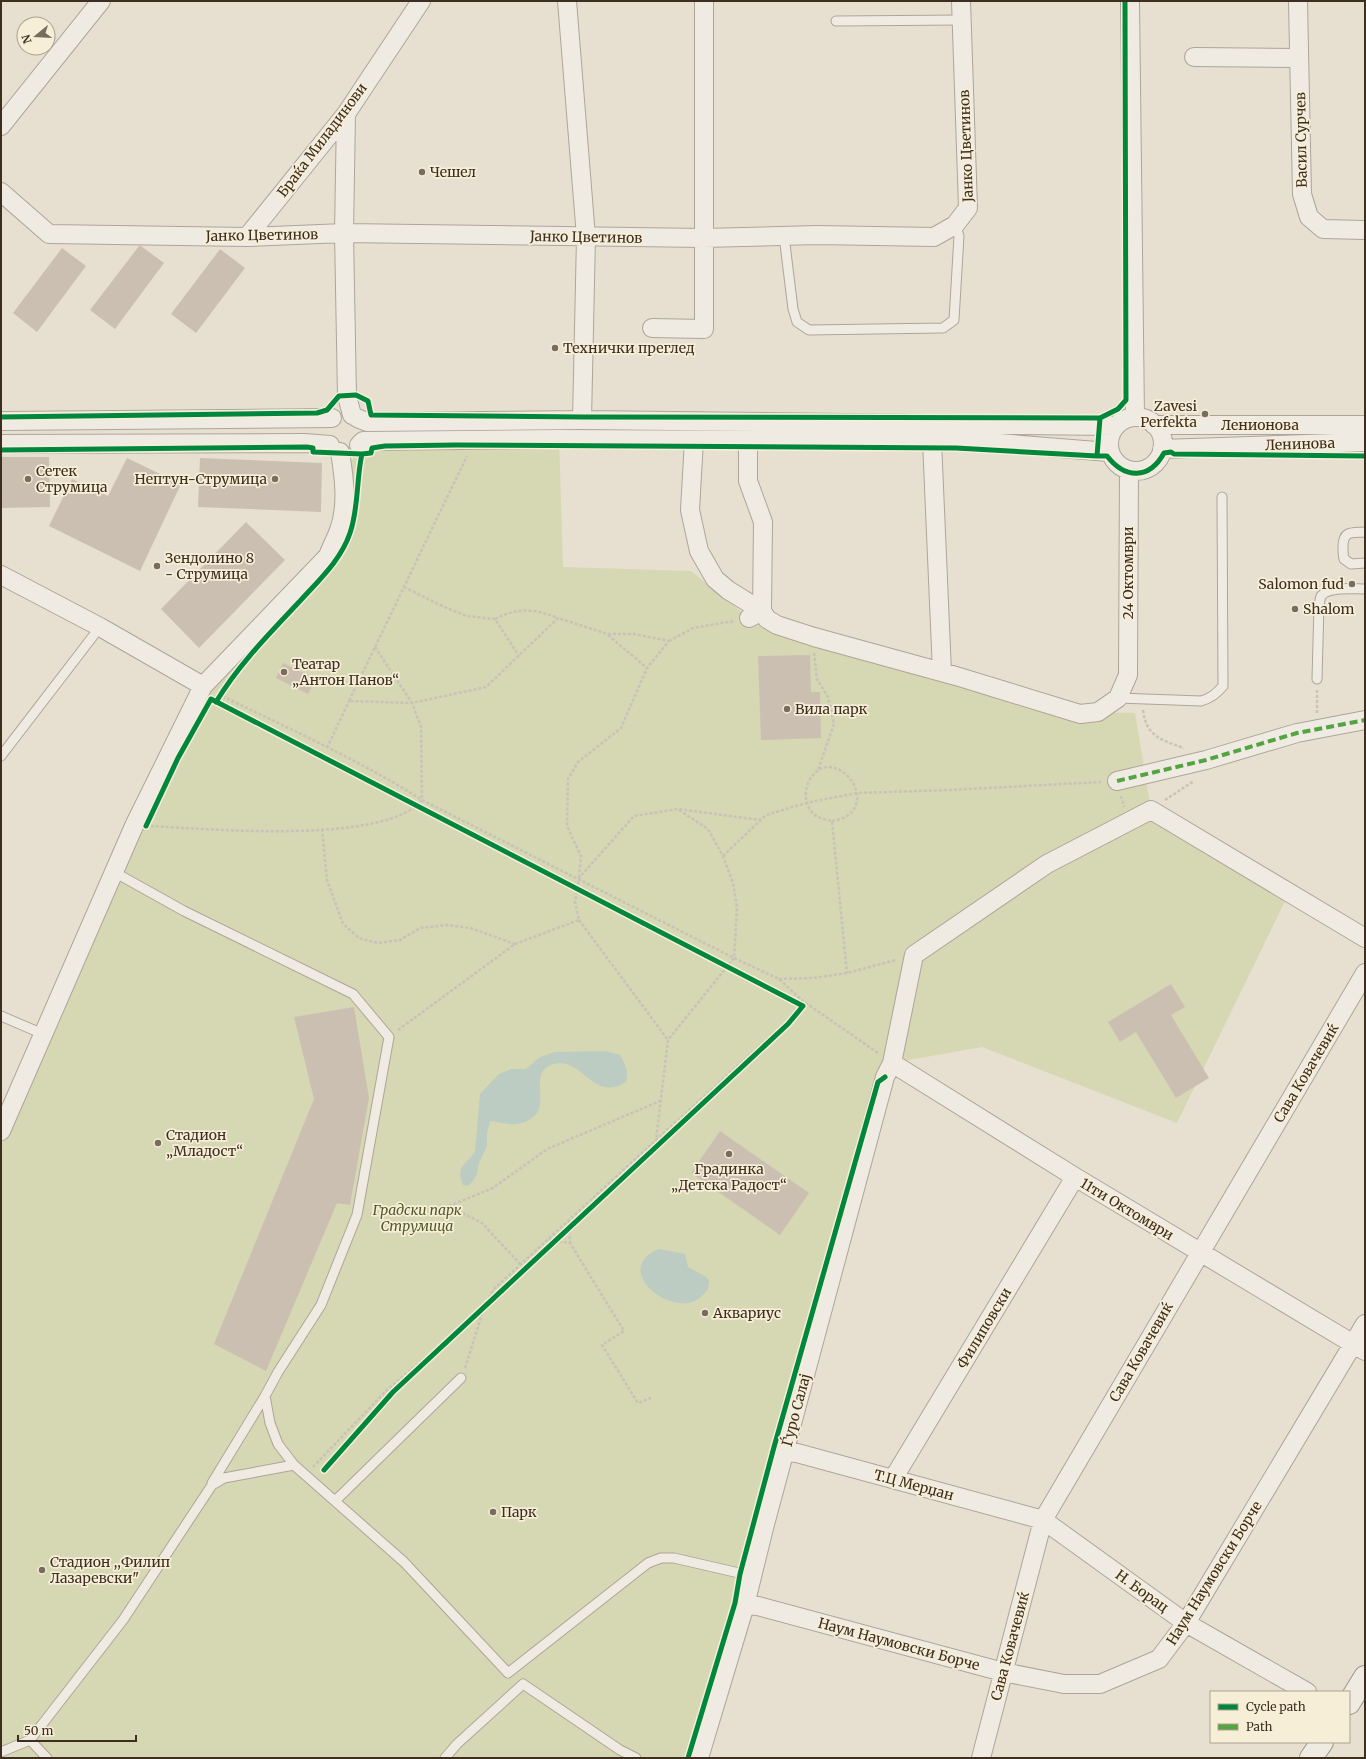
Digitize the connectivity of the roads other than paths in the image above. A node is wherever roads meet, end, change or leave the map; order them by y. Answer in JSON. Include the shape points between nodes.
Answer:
{"nodes":[{"id":1,"x":102,"y":1,"type":"edge"},
{"id":2,"x":421,"y":1,"type":"edge"},
{"id":3,"x":567,"y":1,"type":"edge"},
{"id":4,"x":704,"y":1,"type":"edge"},
{"id":5,"x":961,"y":1,"type":"edge"},
{"id":6,"x":1130,"y":1,"type":"edge"},
{"id":7,"x":1298,"y":1,"type":"edge"},
{"id":8,"x":836,"y":20,"type":"dead end"},
{"id":9,"x":962,"y":20,"type":"junction"},
{"id":10,"x":1194,"y":57,"type":"dead end"},
{"id":11,"x":1299,"y":58,"type":"junction"},
{"id":12,"x":346,"y":114,"type":"junction"},
{"id":13,"x":1,"y":126,"type":"edge"},
{"id":14,"x":1,"y":192,"type":"edge"},
{"id":15,"x":954,"y":225,"type":"junction"},
{"id":16,"x":1365,"y":230,"type":"edge"},
{"id":17,"x":344,"y":233,"type":"junction"},
{"id":18,"x":784,"y":236,"type":"junction"},
{"id":19,"x":247,"y":237,"type":"junction"},
{"id":20,"x":586,"y":237,"type":"junction"},
{"id":21,"x":703,"y":238,"type":"junction"},
{"id":22,"x":652,"y":328,"type":"dead end"},
{"id":23,"x":344,"y":416,"type":"junction"},
{"id":24,"x":1135,"y":417,"type":"junction"},
{"id":25,"x":582,"y":420,"type":"junction"},
{"id":26,"x":1,"y":421,"type":"edge"},
{"id":27,"x":1154,"y":425,"type":"junction"},
{"id":28,"x":1365,"y":425,"type":"edge"},
{"id":29,"x":1115,"y":426,"type":"junction"},
{"id":30,"x":694,"y":440,"type":"junction"},
{"id":31,"x":748,"y":440,"type":"junction"},
{"id":32,"x":932,"y":441,"type":"junction"},
{"id":33,"x":1365,"y":442,"type":"edge"},
{"id":34,"x":1,"y":444,"type":"edge"},
{"id":35,"x":346,"y":448,"type":"junction"},
{"id":36,"x":1162,"y":449,"type":"junction"},
{"id":37,"x":1109,"y":452,"type":"junction"},
{"id":38,"x":1129,"y":471,"type":"junction"},
{"id":39,"x":1222,"y":497,"type":"dead end"},
{"id":40,"x":1365,"y":532,"type":"edge"},
{"id":41,"x":1365,"y":563,"type":"edge"},
{"id":42,"x":1,"y":575,"type":"edge"},
{"id":43,"x":1365,"y":589,"type":"edge"},
{"id":44,"x":756,"y":614,"type":"junction"},
{"id":45,"x":100,"y":627,"type":"junction"},
{"id":46,"x":942,"y":672,"type":"junction"},
{"id":47,"x":1317,"y":679,"type":"road end"},
{"id":48,"x":203,"y":686,"type":"junction"},
{"id":49,"x":1118,"y":698,"type":"junction"},
{"id":50,"x":1365,"y":720,"type":"edge"},
{"id":51,"x":1,"y":756,"type":"edge"},
{"id":52,"x":1117,"y":781,"type":"road end"},
{"id":53,"x":114,"y":872,"type":"junction"},
{"id":54,"x":1365,"y":938,"type":"edge"},
{"id":55,"x":1365,"y":974,"type":"edge"},
{"id":56,"x":1,"y":1016,"type":"edge"},
{"id":57,"x":43,"y":1034,"type":"junction"},
{"id":58,"x":892,"y":1063,"type":"junction"},
{"id":59,"x":1,"y":1131,"type":"edge"},
{"id":60,"x":1075,"y":1177,"type":"junction"},
{"id":61,"x":1200,"y":1253,"type":"junction"},
{"id":62,"x":1365,"y":1324,"type":"edge"},
{"id":63,"x":1359,"y":1348,"type":"edge"},
{"id":64,"x":461,"y":1378,"type":"road end"},
{"id":65,"x":265,"y":1396,"type":"junction"},
{"id":66,"x":785,"y":1452,"type":"junction"},
{"id":67,"x":294,"y":1465,"type":"junction"},
{"id":68,"x":893,"y":1479,"type":"junction"},
{"id":69,"x":212,"y":1485,"type":"junction"},
{"id":70,"x":336,"y":1500,"type":"junction"},
{"id":71,"x":1043,"y":1520,"type":"junction"},
{"id":72,"x":752,"y":1576,"type":"junction"},
{"id":73,"x":745,"y":1605,"type":"junction"},
{"id":74,"x":1186,"y":1623,"type":"junction"},
{"id":75,"x":1003,"y":1672,"type":"junction"},
{"id":76,"x":508,"y":1673,"type":"junction"},
{"id":77,"x":1365,"y":1677,"type":"edge"},
{"id":78,"x":523,"y":1684,"type":"junction"},
{"id":79,"x":1305,"y":1691,"type":"edge"},
{"id":80,"x":1350,"y":1701,"type":"edge"},
{"id":81,"x":30,"y":1740,"type":"junction"},
{"id":82,"x":1321,"y":1743,"type":"edge"},
{"id":83,"x":1,"y":1752,"type":"edge"},
{"id":84,"x":47,"y":1758,"type":"edge"},
{"id":85,"x":445,"y":1758,"type":"edge"},
{"id":86,"x":636,"y":1758,"type":"edge"},
{"id":87,"x":699,"y":1758,"type":"edge"},
{"id":88,"x":981,"y":1758,"type":"edge"},
{"id":89,"x":1311,"y":1758,"type":"edge"}],
"edges":[{"from":1,"to":13,"type":"street"},
{"from":2,"to":12,"type":"street","name":"Браќа Миладинови"},
{"from":3,"to":20,"type":"street"},
{"from":4,"to":21,"type":"street"},
{"from":5,"to":9,"type":"street","name":"Јанко Цветинов"},
{"from":6,"to":24,"type":"street"},
{"from":7,"to":11,"type":"street","name":"Васил Сурчев"},
{"from":8,"to":9,"type":"lane"},
{"from":9,"to":15,"type":"street","name":"Јанко Цветинов","via":[[968,208]]},
{"from":10,"to":11,"type":"street"},
{"from":11,"to":16,"type":"street","name":"Васил Сурчев","via":[[1302,194],[1309,217],[1323,229]]},
{"from":12,"to":17,"type":"street"},
{"from":12,"to":19,"type":"street","name":"Браќа Миладинови"},
{"from":14,"to":19,"type":"street","name":"Јанко Цветинов","via":[[49,234]]},
{"from":15,"to":18,"type":"street","name":"Јанко Цветинов","via":[[934,237]]},
{"from":15,"to":18,"type":"lane","via":[[959,236],[954,320],[937,329],[809,330],[797,322],[793,309]]},
{"from":17,"to":19,"type":"street","name":"Јанко Цветинов"},
{"from":17,"to":20,"type":"street","name":"Јанко Цветинов"},
{"from":17,"to":23,"type":"street","via":[[347,396]]},
{"from":18,"to":21,"type":"street","name":"Јанко Цветинов"},
{"from":20,"to":21,"type":"street","name":"Јанко Цветинов"},
{"from":20,"to":25,"type":"street"},
{"from":21,"to":22,"type":"street","via":[[704,329]]},
{"from":23,"to":25,"type":"street","via":[[367,422]]},
{"from":23,"to":26,"type":"street"},
{"from":23,"to":35,"type":"street","via":[[362,424],[364,431],[364,436]]},
{"from":23,"to":35,"type":"street","via":[[325,429],[325,435]]},
{"from":24,"to":27,"type":"street","via":[[1148,420]]},
{"from":24,"to":29,"type":"street","via":[[1122,420]]},
{"from":25,"to":29,"type":"street"},
{"from":27,"to":28,"type":"street","name":"Ленионова"},
{"from":27,"to":36,"type":"street","via":[[1160,432]]},
{"from":29,"to":37,"type":"street","via":[[1110,434]]},
{"from":30,"to":31,"type":"street"},
{"from":30,"to":35,"type":"street","via":[[363,441]]},
{"from":30,"to":44,"type":"street","via":[[690,510],[699,551],[715,579]]},
{"from":31,"to":32,"type":"street"},
{"from":31,"to":44,"type":"street","via":[[748,481],[763,522]]},
{"from":32,"to":37,"type":"street","via":[[974,441]]},
{"from":32,"to":46,"type":"street"},
{"from":33,"to":36,"type":"street","name":"Ленинова"},
{"from":34,"to":35,"type":"street","via":[[305,443]]},
{"from":35,"to":48,"type":"street","via":[[344,504],[340,529],[328,556]]},
{"from":36,"to":38,"type":"street","via":[[1157,460],[1147,469]]},
{"from":37,"to":38,"type":"street","via":[[1120,467]]},
{"from":38,"to":49,"type":"street","name":"24 Октомври","via":[[1128,675]]},
{"from":39,"to":49,"type":"lane","via":[[1223,686],[1213,696],[1201,701]]},
{"from":40,"to":41,"type":"lane","via":[[1350,533],[1343,539],[1344,560],[1351,564]]},
{"from":42,"to":45,"type":"street"},
{"from":43,"to":47,"type":"lane","via":[[1334,589],[1321,596]]},
{"from":44,"to":46,"type":"street","via":[[777,625],[814,637]]},
{"from":45,"to":48,"type":"street"},
{"from":45,"to":51,"type":"lane"},
{"from":46,"to":49,"type":"street","via":[[1080,714],[1098,712]]},
{"from":48,"to":53,"type":"street"},
{"from":50,"to":52,"type":"street","via":[[1297,733],[1206,760]]},
{"from":53,"to":57,"type":"street"},
{"from":53,"to":65,"type":"lane","via":[[184,911],[353,994],[389,1036],[357,1215],[321,1305]]},
{"from":54,"to":58,"type":"street","name":"Ѓуро Салај","via":[[1151,810],[1047,864],[914,955]]},
{"from":55,"to":61,"type":"street","name":"Сава Ковачевиќ"},
{"from":56,"to":57,"type":"lane"},
{"from":57,"to":59,"type":"street"},
{"from":58,"to":60,"type":"street","name":"11ти Октомври"},
{"from":58,"to":66,"type":"street","name":"Ѓуро Салај","via":[[885,1077]]},
{"from":60,"to":61,"type":"street","name":"11ти Октомври"},
{"from":60,"to":68,"type":"street","name":"Филиповски"},
{"from":61,"to":63,"type":"street","name":"11ти Октомври"},
{"from":61,"to":71,"type":"street","name":"Сава Ковачевиќ"},
{"from":62,"to":63,"type":"street","name":"Наум Наумовски Борче"},
{"from":63,"to":74,"type":"street","name":"Наум Наумовски Борче"},
{"from":64,"to":70,"type":"lane"},
{"from":65,"to":67,"type":"lane","via":[[270,1423],[278,1444]]},
{"from":65,"to":69,"type":"lane"},
{"from":66,"to":68,"type":"street","name":"Т.Ц Мерџан"},
{"from":66,"to":72,"type":"street","name":"Ѓуро Салај"},
{"from":67,"to":69,"type":"lane","via":[[224,1478]]},
{"from":67,"to":70,"type":"lane"},
{"from":68,"to":71,"type":"street","name":"Т.Ц Мерџан"},
{"from":69,"to":81,"type":"lane","via":[[123,1620]]},
{"from":70,"to":76,"type":"lane","via":[[404,1562]]},
{"from":71,"to":74,"type":"street","name":"Н. Борац"},
{"from":71,"to":75,"type":"street","name":"Сава Ковачевиќ"},
{"from":72,"to":73,"type":"street","name":"Ѓуро Салај"},
{"from":72,"to":76,"type":"lane","via":[[674,1558],[661,1558],[648,1563]]},
{"from":73,"to":75,"type":"street","name":"Наум Наумовски Борче","via":[[758,1606]]},
{"from":73,"to":87,"type":"street","name":"Ѓуро Салај"},
{"from":74,"to":75,"type":"street","name":"Наум Наумовски Борче","via":[[1159,1659],[1100,1684],[1064,1684]]},
{"from":74,"to":79,"type":"street","name":"Н. Борац"},
{"from":75,"to":88,"type":"street","name":"Сава Ковачевиќ"},
{"from":76,"to":78,"type":"lane"},
{"from":77,"to":80,"type":"street"},
{"from":78,"to":85,"type":"lane"},
{"from":78,"to":86,"type":"lane","via":[[620,1750]]},
{"from":81,"to":83,"type":"lane"},
{"from":81,"to":84,"type":"lane"},
{"from":82,"to":89,"type":"street"}]}
